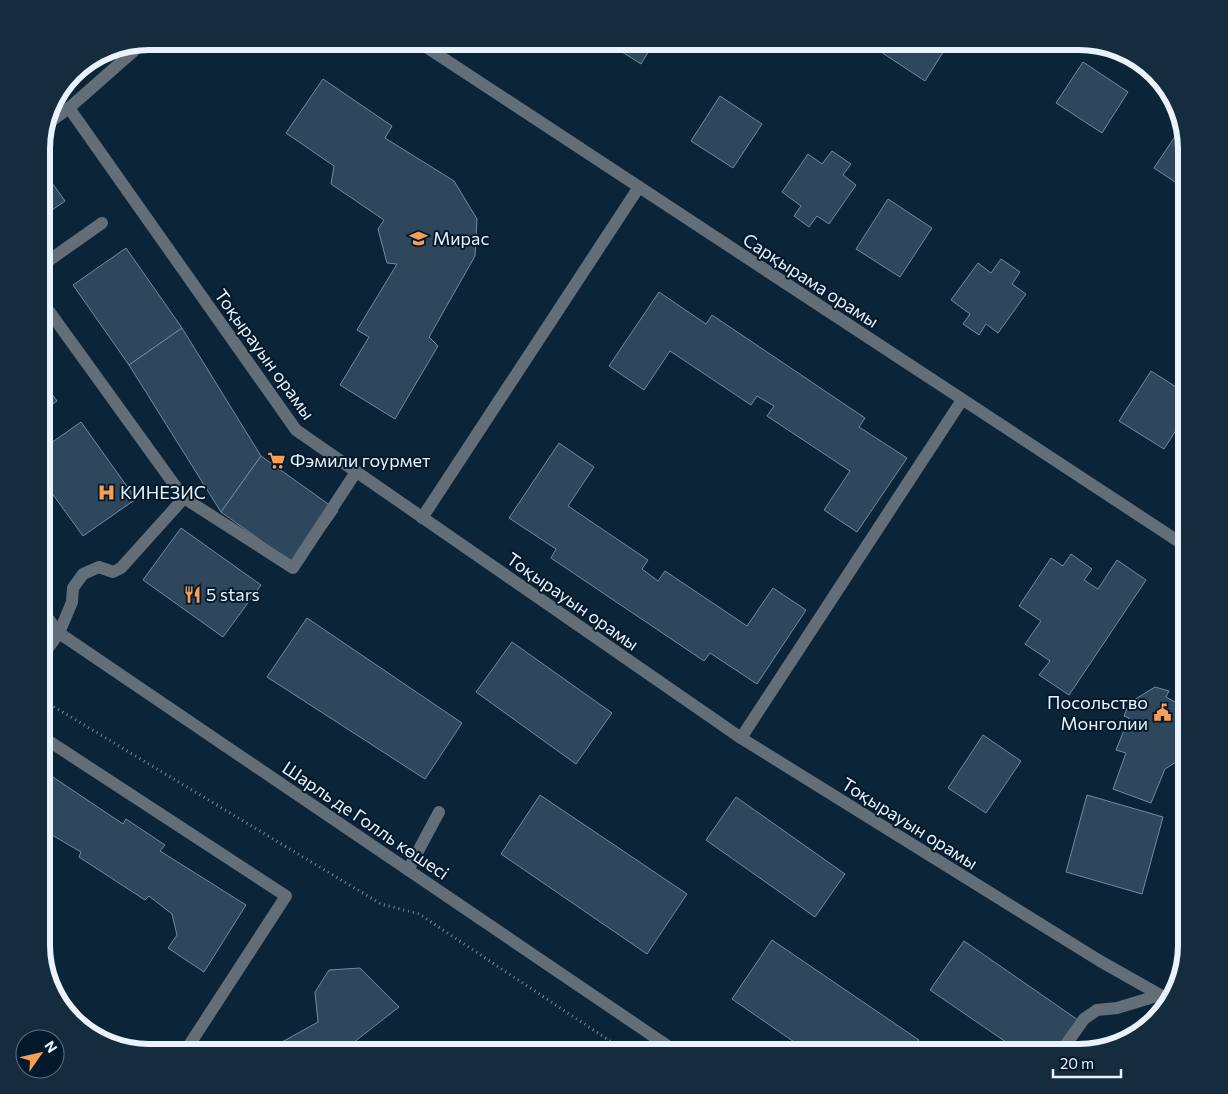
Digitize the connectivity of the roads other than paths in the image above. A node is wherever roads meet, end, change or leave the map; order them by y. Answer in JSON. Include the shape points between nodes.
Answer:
{"nodes":[{"id":1,"x":431,"y":50,"type":"edge"},
{"id":2,"x":133,"y":52,"type":"edge"},
{"id":3,"x":69,"y":108,"type":"junction"},
{"id":4,"x":55,"y":118,"type":"edge"},
{"id":5,"x":638,"y":187,"type":"junction"},
{"id":6,"x":102,"y":223,"type":"dead end"},
{"id":7,"x":50,"y":260,"type":"edge"},
{"id":8,"x":50,"y":311,"type":"edge"},
{"id":9,"x":962,"y":400,"type":"junction"},
{"id":10,"x":356,"y":472,"type":"junction"},
{"id":11,"x":184,"y":498,"type":"junction"},
{"id":12,"x":422,"y":518,"type":"junction"},
{"id":13,"x":1178,"y":541,"type":"edge"},
{"id":14,"x":50,"y":621,"type":"edge"},
{"id":15,"x":59,"y":633,"type":"junction"},
{"id":16,"x":50,"y":646,"type":"edge"},
{"id":17,"x":740,"y":738,"type":"junction"},
{"id":18,"x":50,"y":741,"type":"edge"},
{"id":19,"x":439,"y":812,"type":"dead end"},
{"id":20,"x":408,"y":870,"type":"junction"},
{"id":21,"x":1163,"y":997,"type":"edge"},
{"id":22,"x":1162,"y":999,"type":"edge"},
{"id":23,"x":190,"y":1044,"type":"edge"},
{"id":24,"x":665,"y":1044,"type":"edge"},
{"id":25,"x":1066,"y":1044,"type":"edge"}],
"edges":[{"from":1,"to":5,"type":"street","name":"Сарқырама орамы"},
{"from":2,"to":3,"type":"street"},
{"from":3,"to":4,"type":"street"},
{"from":3,"to":10,"type":"street","name":"Тоқырауын орамы","via":[[296,430]]},
{"from":5,"to":9,"type":"street","name":"Сарқырама орамы"},
{"from":5,"to":12,"type":"street"},
{"from":6,"to":7,"type":"street"},
{"from":8,"to":11,"type":"street"},
{"from":9,"to":13,"type":"street","name":"Сарқырама орамы"},
{"from":9,"to":17,"type":"street"},
{"from":10,"to":11,"type":"street","via":[[293,568]]},
{"from":10,"to":12,"type":"street","name":"Тоқырауын орамы"},
{"from":11,"to":15,"type":"street","via":[[121,568],[113,572],[99,567],[83,574],[73,588],[72,602]]},
{"from":12,"to":17,"type":"street","name":"Тоқырауын орамы"},
{"from":14,"to":15,"type":"street","name":"Шарль де Голль көшесі"},
{"from":15,"to":16,"type":"street"},
{"from":15,"to":20,"type":"street","name":"Шарль де Голль көшесі"},
{"from":17,"to":21,"type":"street","name":"Тоқырауын орамы"},
{"from":18,"to":23,"type":"street","via":[[286,896]]},
{"from":19,"to":20,"type":"street"},
{"from":20,"to":24,"type":"street","name":"Шарль де Голль көшесі"},
{"from":22,"to":25,"type":"street","via":[[1097,1010],[1084,1018]]}]}
